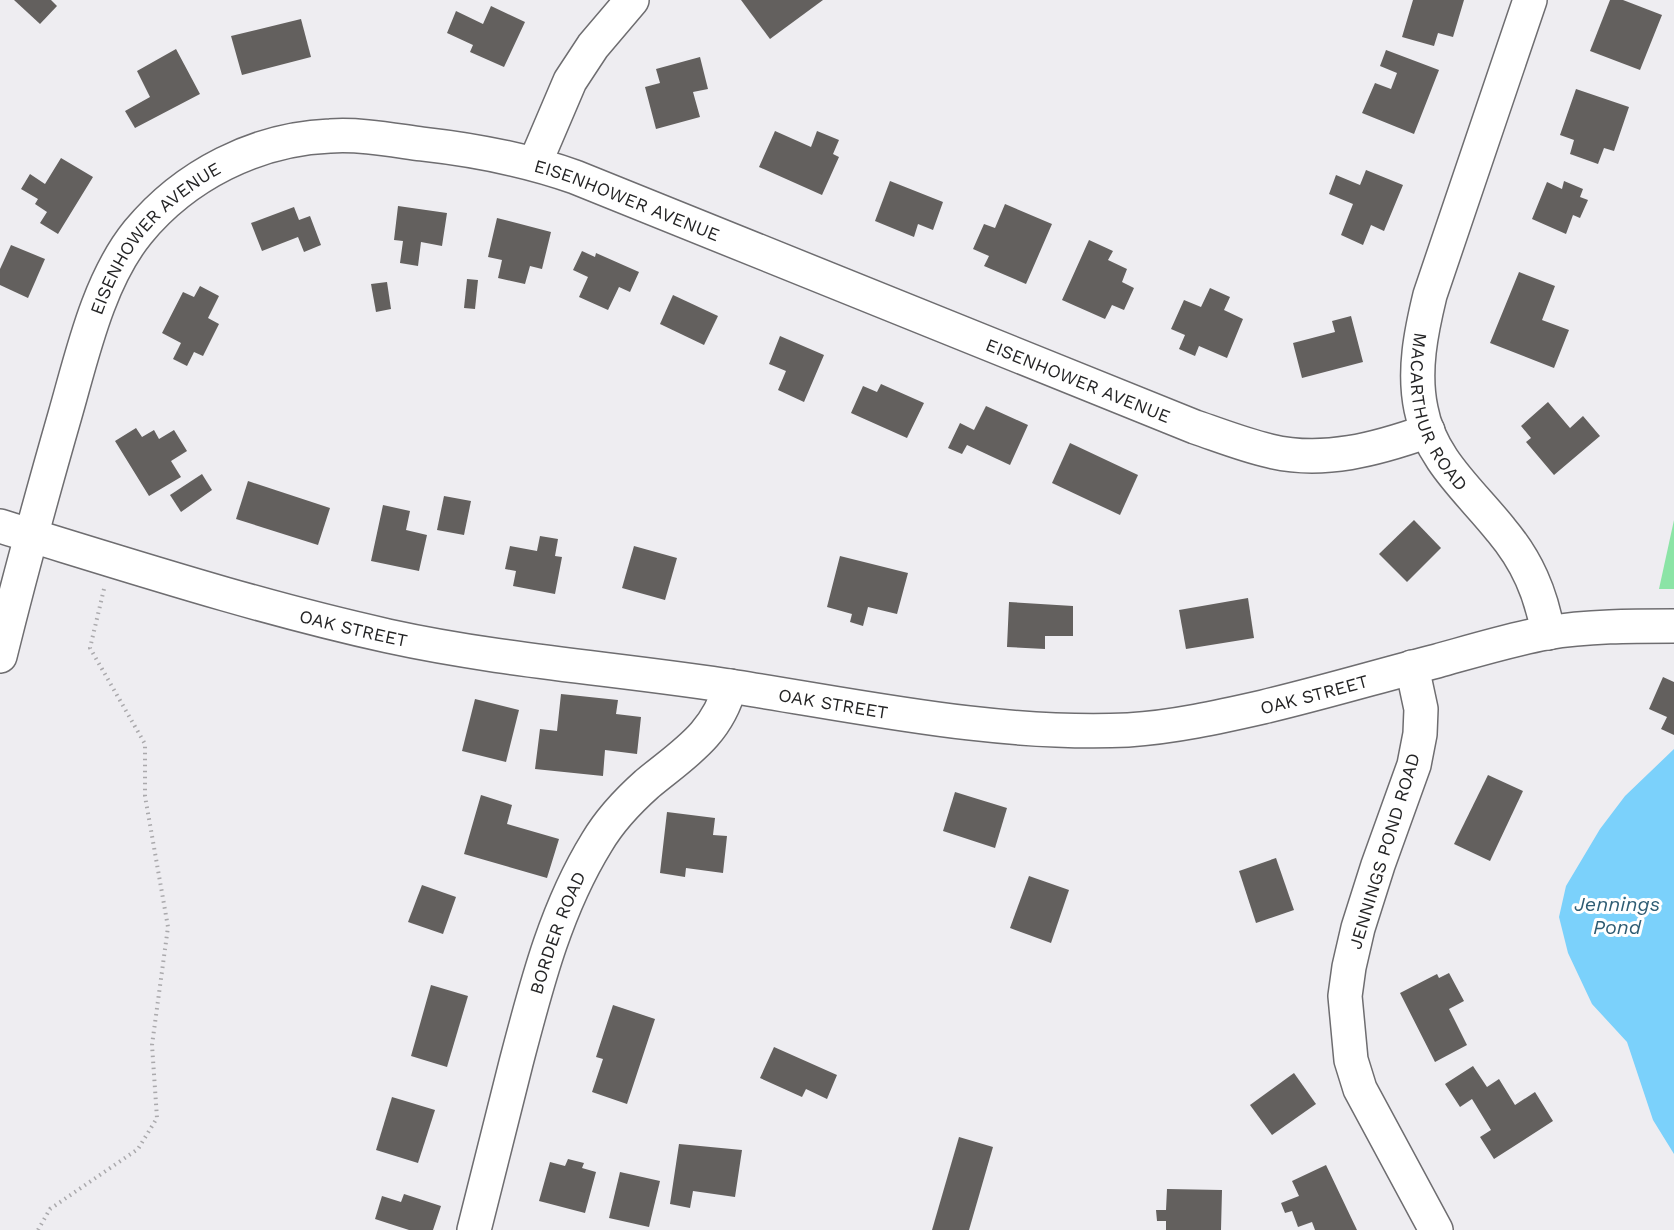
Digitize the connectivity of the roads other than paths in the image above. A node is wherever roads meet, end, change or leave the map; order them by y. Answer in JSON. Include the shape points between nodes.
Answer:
{"nodes":[{"id":1,"x":632,"y":0,"type":"edge"},
{"id":2,"x":1530,"y":0,"type":"edge"},
{"id":3,"x":535,"y":163,"type":"junction"},
{"id":4,"x":1428,"y":431,"type":"junction"},
{"id":5,"x":0,"y":526,"type":"edge"},
{"id":6,"x":31,"y":535,"type":"junction"},
{"id":7,"x":1674,"y":626,"type":"edge"},
{"id":8,"x":1548,"y":633,"type":"junction"},
{"id":9,"x":0,"y":656,"type":"edge"},
{"id":10,"x":1412,"y":667,"type":"junction"},
{"id":11,"x":730,"y":686,"type":"junction"},
{"id":12,"x":474,"y":1230,"type":"edge"},
{"id":13,"x":1436,"y":1230,"type":"edge"}],
"edges":[{"from":1,"to":3,"type":"street","via":[[593,46],[570,81]]},
{"from":2,"to":4,"type":"street","name":"MACARTHUR ROAD","via":[[1422,328],[1418,386]]},
{"from":3,"to":4,"type":"street","name":"EISENHOWER AVENUE","via":[[1239,442],[1271,451],[1332,455],[1363,451]]},
{"from":3,"to":6,"type":"street","name":"EISENHOWER AVENUE","via":[[451,147],[330,136],[262,148],[229,160],[195,180],[164,204],[137,233],[117,264],[86,343]]},
{"from":4,"to":8,"type":"street","name":"MACARTHUR ROAD","via":[[1438,454],[1520,555],[1543,605]]},
{"from":5,"to":6,"type":"street","name":"OAK STREET"},
{"from":6,"to":9,"type":"street","name":"EISENHOWER AVENUE"},
{"from":6,"to":11,"type":"street","name":"OAK STREET","via":[[331,623],[393,637]]},
{"from":7,"to":8,"type":"street","name":"OAK STREET"},
{"from":8,"to":10,"type":"street","name":"OAK STREET"},
{"from":10,"to":11,"type":"street","name":"OAK STREET","via":[[1223,717],[1120,730],[1077,731],[956,721]]},
{"from":10,"to":13,"type":"street","name":"JENNINGS POND ROAD","via":[[1421,709],[1418,745],[1348,967],[1346,1027],[1360,1089]]},
{"from":11,"to":12,"type":"street","name":"BORDER ROAD","via":[[717,720],[703,739],[616,814],[576,880],[559,918],[531,1006]]}]}
